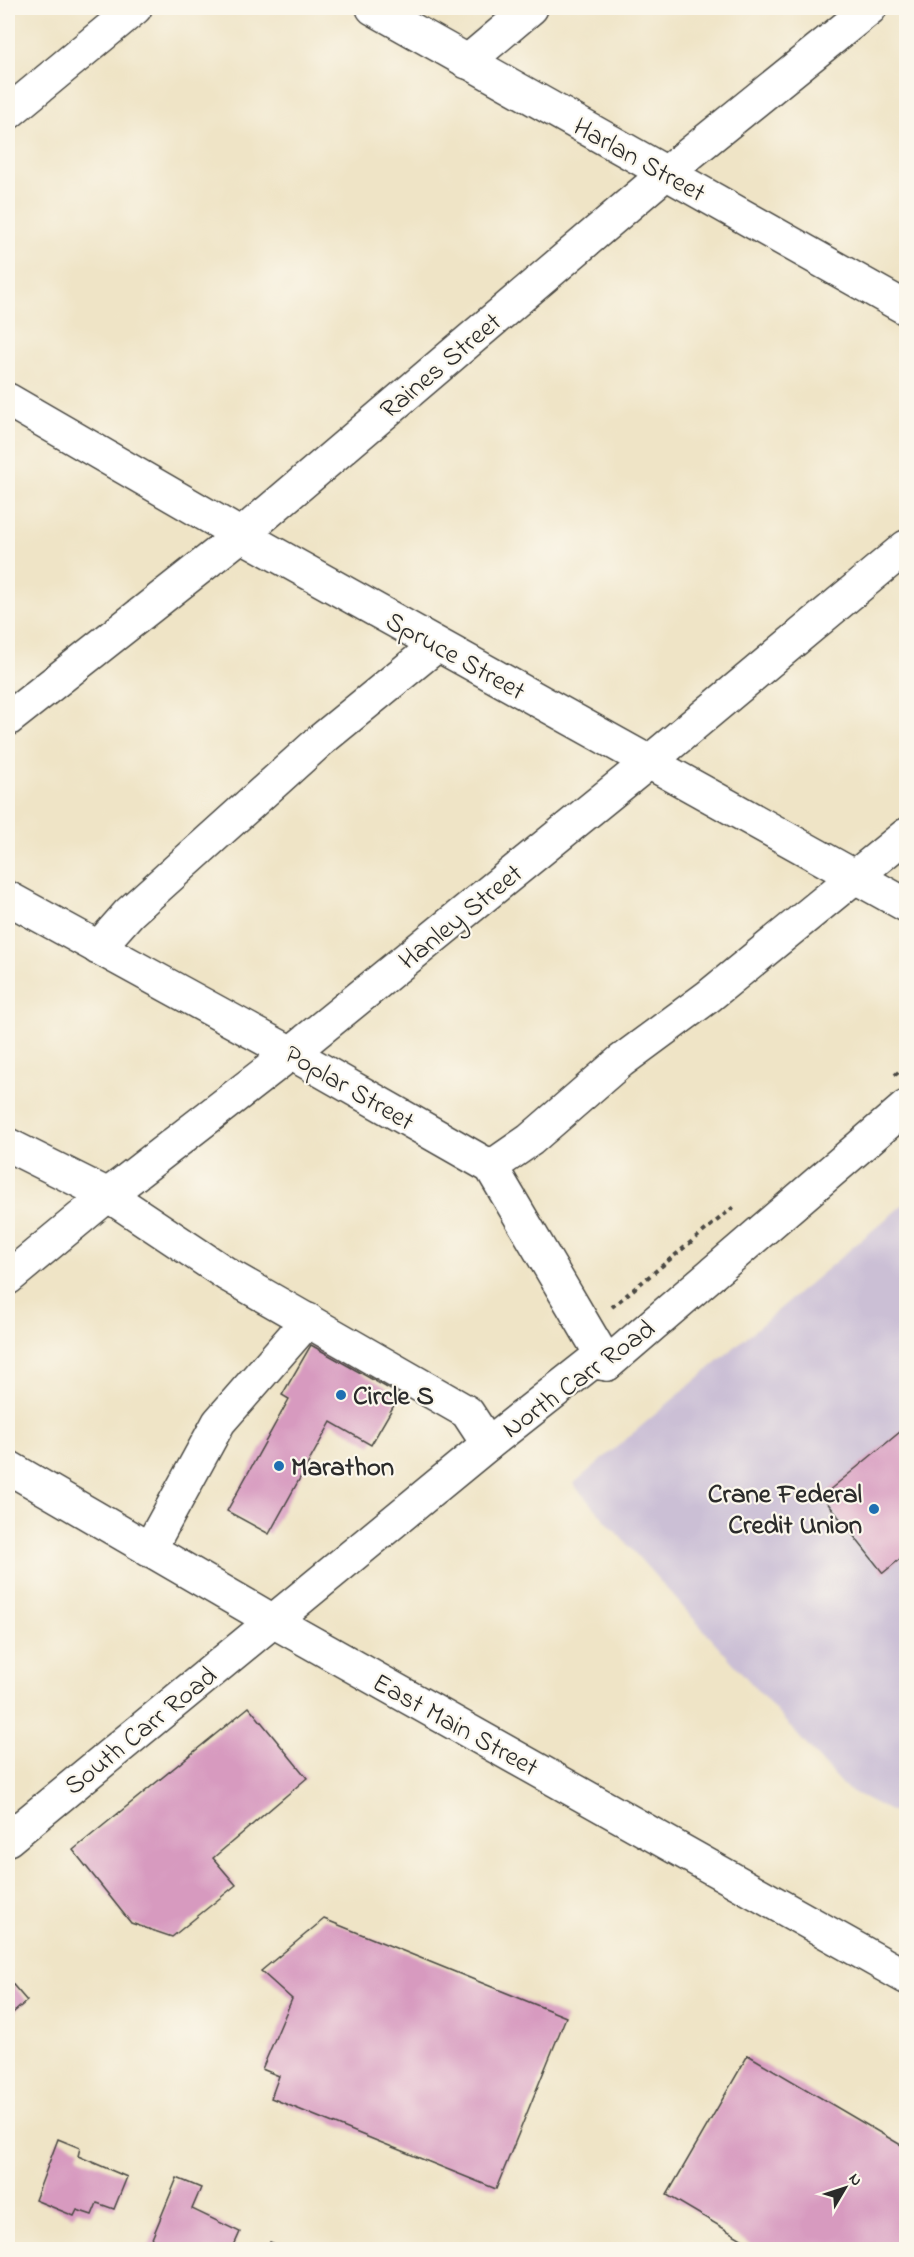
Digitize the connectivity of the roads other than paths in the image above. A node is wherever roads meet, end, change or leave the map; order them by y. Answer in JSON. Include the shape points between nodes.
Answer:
{"nodes":[{"id":1,"x":135,"y":8,"type":"edge"},
{"id":2,"x":373,"y":8,"type":"edge"},
{"id":3,"x":531,"y":8,"type":"edge"},
{"id":4,"x":870,"y":8,"type":"edge"},
{"id":5,"x":467,"y":62,"type":"junction"},
{"id":6,"x":8,"y":113,"type":"edge"},
{"id":7,"x":666,"y":173,"type":"junction"},
{"id":8,"x":906,"y":308,"type":"edge"},
{"id":9,"x":8,"y":400,"type":"edge"},
{"id":10,"x":241,"y":535,"type":"junction"},
{"id":11,"x":906,"y":547,"type":"edge"},
{"id":12,"x":437,"y":645,"type":"junction"},
{"id":13,"x":8,"y":719,"type":"edge"},
{"id":14,"x":649,"y":762,"type":"junction"},
{"id":15,"x":906,"y":835,"type":"edge"},
{"id":16,"x":856,"y":877,"type":"junction"},
{"id":17,"x":8,"y":897,"type":"edge"},
{"id":18,"x":906,"y":905,"type":"edge"},
{"id":19,"x":98,"y":948,"type":"junction"},
{"id":20,"x":291,"y":1053,"type":"junction"},
{"id":21,"x":906,"y":1107,"type":"edge"},
{"id":22,"x":8,"y":1145,"type":"edge"},
{"id":23,"x":491,"y":1167,"type":"junction"},
{"id":24,"x":108,"y":1195,"type":"junction"},
{"id":25,"x":8,"y":1278,"type":"edge"},
{"id":26,"x":308,"y":1320,"type":"junction"},
{"id":27,"x":607,"y":1364,"type":"junction"},
{"id":28,"x":488,"y":1444,"type":"junction"},
{"id":29,"x":8,"y":1467,"type":"edge"},
{"id":30,"x":149,"y":1550,"type":"junction"},
{"id":31,"x":273,"y":1621,"type":"junction"},
{"id":32,"x":8,"y":1839,"type":"edge"},
{"id":33,"x":906,"y":1977,"type":"edge"}],
"edges":[{"from":1,"to":6,"type":"street"},
{"from":2,"to":5,"type":"street","name":"Harlan Street"},
{"from":3,"to":5,"type":"street"},
{"from":4,"to":7,"type":"street","name":"Raines Street"},
{"from":5,"to":7,"type":"street","name":"Harlan Street"},
{"from":7,"to":8,"type":"street","name":"Harlan Street"},
{"from":7,"to":10,"type":"street","name":"Raines Street"},
{"from":9,"to":10,"type":"street","name":"Spruce Street"},
{"from":10,"to":12,"type":"street","name":"Spruce Street"},
{"from":10,"to":13,"type":"street","name":"Raines Street"},
{"from":11,"to":14,"type":"street","name":"Hanley Street"},
{"from":12,"to":14,"type":"street","name":"Spruce Street"},
{"from":12,"to":19,"type":"street","via":[[321,740],[129,913]]},
{"from":14,"to":16,"type":"street","name":"Spruce Street"},
{"from":14,"to":20,"type":"street","name":"Hanley Street"},
{"from":15,"to":16,"type":"street"},
{"from":16,"to":18,"type":"street","name":"Spruce Street"},
{"from":16,"to":23,"type":"street","via":[[709,996],[621,1061],[530,1140]]},
{"from":17,"to":19,"type":"street","name":"Poplar Street"},
{"from":19,"to":20,"type":"street","name":"Poplar Street"},
{"from":20,"to":23,"type":"street","name":"Poplar Street"},
{"from":20,"to":24,"type":"street","name":"Hanley Street"},
{"from":21,"to":27,"type":"street","name":"North Carr Road"},
{"from":22,"to":24,"type":"street"},
{"from":23,"to":27,"type":"street","name":"Poplar Street"},
{"from":24,"to":25,"type":"street","name":"Hanley Street"},
{"from":24,"to":26,"type":"street","via":[[228,1275]]},
{"from":26,"to":28,"type":"street","via":[[467,1412]]},
{"from":26,"to":30,"type":"street","via":[[219,1422]]},
{"from":27,"to":28,"type":"street","name":"North Carr Road","via":[[592,1362]]},
{"from":28,"to":31,"type":"street","name":"North Carr Road"},
{"from":29,"to":30,"type":"street","name":"East Main Street"},
{"from":30,"to":31,"type":"street","name":"East Main Street"},
{"from":31,"to":32,"type":"street","name":"South Carr Road"},
{"from":31,"to":33,"type":"street","name":"East Main Street"}]}
